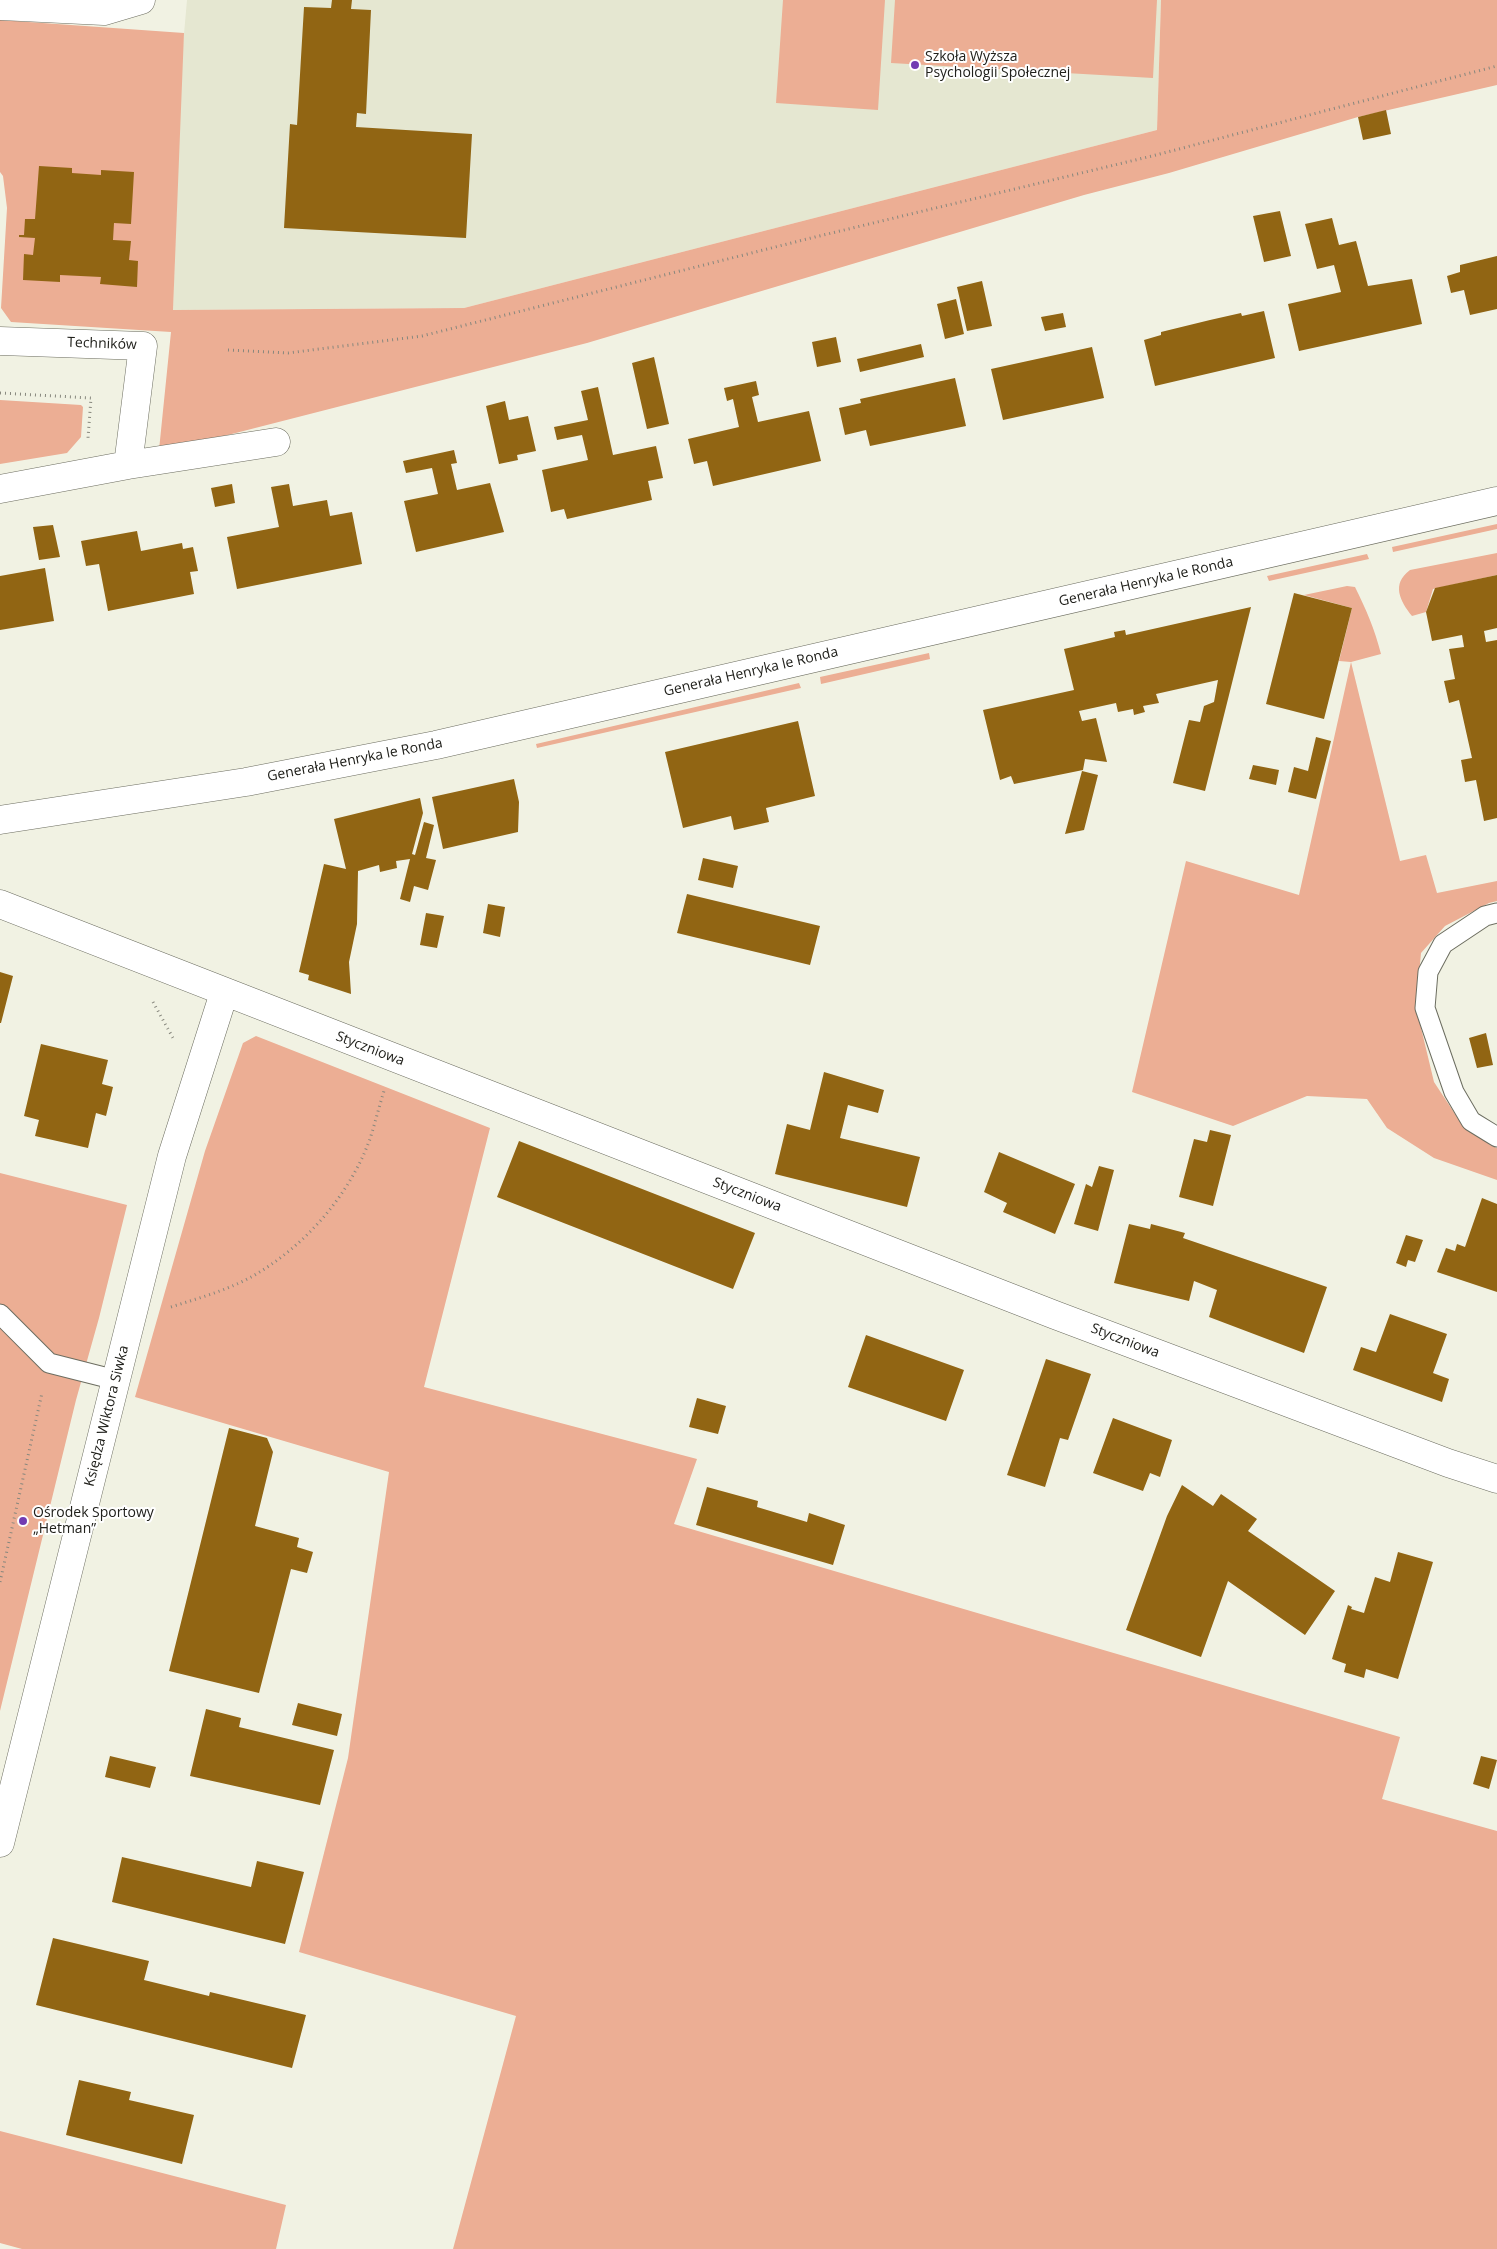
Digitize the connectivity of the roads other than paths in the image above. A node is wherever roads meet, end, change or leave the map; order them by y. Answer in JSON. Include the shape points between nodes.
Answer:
{"nodes":[{"id":1,"x":141,"y":0,"type":"edge"},
{"id":2,"x":0,"y":6,"type":"edge"},
{"id":3,"x":0,"y":341,"type":"edge"},
{"id":4,"x":276,"y":442,"type":"dead end"},
{"id":5,"x":128,"y":465,"type":"junction"},
{"id":6,"x":0,"y":489,"type":"edge"},
{"id":7,"x":1497,"y":501,"type":"edge"},
{"id":8,"x":0,"y":820,"type":"edge"},
{"id":9,"x":0,"y":904,"type":"edge"},
{"id":10,"x":1497,"y":914,"type":"edge"},
{"id":11,"x":224,"y":993,"type":"junction"},
{"id":12,"x":1497,"y":1138,"type":"edge"},
{"id":13,"x":0,"y":1314,"type":"edge"},
{"id":14,"x":116,"y":1380,"type":"junction"},
{"id":15,"x":1497,"y":1479,"type":"edge"},
{"id":16,"x":0,"y":1843,"type":"edge"}],
"edges":[{"from":1,"to":2,"type":"street","via":[[104,11]]},
{"from":3,"to":5,"type":"street","name":"Techników","via":[[144,346]]},
{"from":4,"to":5,"type":"street"},
{"from":5,"to":6,"type":"street"},
{"from":7,"to":8,"type":"street","name":"Generała Henryka le Ronda","via":[[426,747],[246,782]]},
{"from":9,"to":11,"type":"street","name":"Styczniowa"},
{"from":10,"to":12,"type":"lane","via":[[1485,916],[1443,944],[1428,972],[1425,1008],[1454,1092],[1471,1121]]},
{"from":11,"to":14,"type":"street","name":"Księdza Wiktora Siwka","via":[[172,1156]]},
{"from":11,"to":15,"type":"street","name":"Styczniowa","via":[[1065,1318]]},
{"from":13,"to":14,"type":"lane","via":[[49,1363]]},
{"from":14,"to":16,"type":"street","name":"Księdza Wiktora Siwka"}]}
